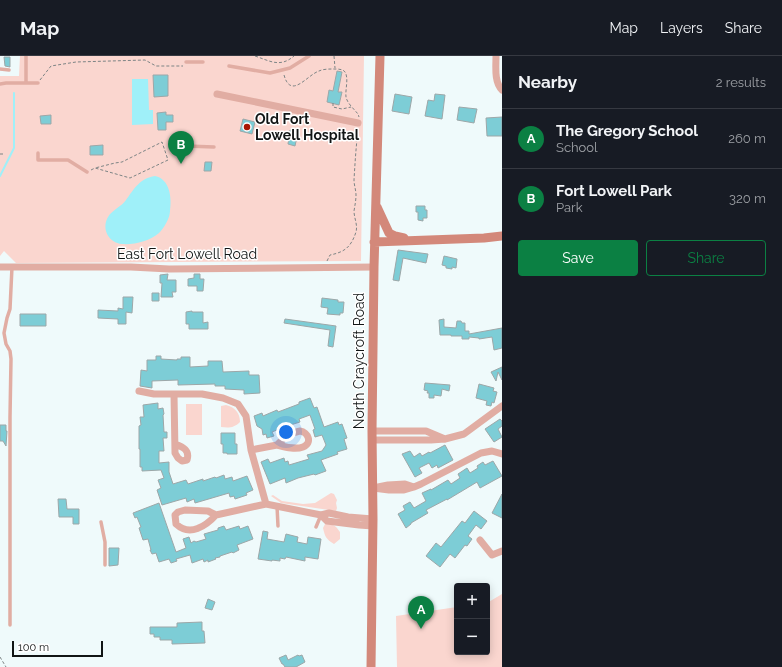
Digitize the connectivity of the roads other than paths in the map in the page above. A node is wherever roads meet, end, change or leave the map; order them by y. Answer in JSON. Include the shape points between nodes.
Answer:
{"nodes":[{"id":1,"x":26,"y":56,"type":"edge"},
{"id":2,"x":309,"y":56,"type":"edge"},
{"id":3,"x":380,"y":56,"type":"edge"},
{"id":4,"x":496,"y":56,"type":"edge"},
{"id":5,"x":203,"y":62,"type":"dead end"},
{"id":6,"x":186,"y":64,"type":"road end"},
{"id":7,"x":229,"y":66,"type":"dead end"},
{"id":8,"x":0,"y":70,"type":"edge"},
{"id":9,"x":9,"y":70,"type":"dead end"},
{"id":10,"x":0,"y":83,"type":"edge"},
{"id":11,"x":26,"y":83,"type":"junction"},
{"id":12,"x":38,"y":83,"type":"road end"},
{"id":13,"x":502,"y":90,"type":"edge"},
{"id":14,"x":217,"y":94,"type":"dead end"},
{"id":15,"x":358,"y":123,"type":"road end"},
{"id":16,"x":186,"y":146,"type":"dead end"},
{"id":17,"x":214,"y":147,"type":"dead end"},
{"id":18,"x":38,"y":153,"type":"dead end"},
{"id":19,"x":87,"y":172,"type":"road end"},
{"id":20,"x":375,"y":204,"type":"junction"},
{"id":21,"x":502,"y":236,"type":"edge"},
{"id":22,"x":484,"y":238,"type":"junction"},
{"id":23,"x":415,"y":240,"type":"junction"},
{"id":24,"x":502,"y":240,"type":"edge"},
{"id":25,"x":374,"y":242,"type":"junction"},
{"id":26,"x":0,"y":267,"type":"edge"},
{"id":27,"x":12,"y":267,"type":"junction"},
{"id":28,"x":374,"y":267,"type":"junction"},
{"id":29,"x":139,"y":391,"type":"dead end"},
{"id":30,"x":174,"y":394,"type":"junction"},
{"id":31,"x":502,"y":406,"type":"edge"},
{"id":32,"x":372,"y":436,"type":"junction"},
{"id":33,"x":175,"y":444,"type":"dead end"},
{"id":34,"x":277,"y":445,"type":"dead end"},
{"id":35,"x":252,"y":450,"type":"junction"},
{"id":36,"x":502,"y":454,"type":"edge"},
{"id":37,"x":373,"y":488,"type":"junction"},
{"id":38,"x":266,"y":504,"type":"junction"},
{"id":39,"x":277,"y":506,"type":"junction"},
{"id":40,"x":216,"y":515,"type":"junction"},
{"id":41,"x":321,"y":515,"type":"junction"},
{"id":42,"x":101,"y":522,"type":"dead end"},
{"id":43,"x":373,"y":523,"type":"junction"},
{"id":44,"x":278,"y":526,"type":"dead end"},
{"id":45,"x":316,"y":527,"type":"dead end"},
{"id":46,"x":480,"y":540,"type":"dead end"},
{"id":47,"x":502,"y":551,"type":"edge"},
{"id":48,"x":105,"y":565,"type":"dead end"},
{"id":49,"x":10,"y":624,"type":"dead end"},
{"id":50,"x":371,"y":667,"type":"edge"}],
"edges":[{"from":1,"to":11,"type":"lane"},
{"from":2,"to":7,"type":"lane","via":[[290,68],[270,73]]},
{"from":3,"to":20,"type":"main road","name":"North Craycroft Road"},
{"from":4,"to":13,"type":"street","via":[[497,82]]},
{"from":5,"to":6,"type":"lane"},
{"from":8,"to":9,"type":"lane"},
{"from":10,"to":11,"type":"lane"},
{"from":11,"to":12,"type":"lane"},
{"from":14,"to":15,"type":"street"},
{"from":16,"to":17,"type":"lane"},
{"from":18,"to":19,"type":"lane","via":[[38,160],[68,160]]},
{"from":20,"to":23,"type":"main road","via":[[389,233]]},
{"from":20,"to":25,"type":"main road","name":"North Craycroft Road"},
{"from":21,"to":22,"type":"main road"},
{"from":22,"to":23,"type":"main road"},
{"from":22,"to":24,"type":"main road"},
{"from":23,"to":25,"type":"main road"},
{"from":25,"to":28,"type":"main road","name":"North Craycroft Road"},
{"from":26,"to":27,"type":"street","name":"East Fort Lowell Road"},
{"from":27,"to":28,"type":"street","name":"East Fort Lowell Road"},
{"from":27,"to":49,"type":"lane","via":[[10,309],[4,334],[11,359]]},
{"from":28,"to":32,"type":"main road","name":"North Craycroft Road"},
{"from":29,"to":30,"type":"street"},
{"from":30,"to":33,"type":"street"},
{"from":30,"to":35,"type":"street","via":[[202,394],[238,404],[246,416]]},
{"from":31,"to":32,"type":"street","via":[[464,434],[445,439],[426,431]]},
{"from":32,"to":37,"type":"main road","name":"North Craycroft Road"},
{"from":34,"to":35,"type":"street"},
{"from":35,"to":38,"type":"street"},
{"from":36,"to":37,"type":"street","via":[[492,451],[481,453],[422,484],[404,490]]},
{"from":37,"to":43,"type":"main road","name":"North Craycroft Road"},
{"from":38,"to":39,"type":"street"},
{"from":38,"to":40,"type":"street"},
{"from":39,"to":41,"type":"street"},
{"from":39,"to":44,"type":"lane"},
{"from":40,"to":40,"type":"street","via":[[208,511],[185,510],[178,512],[175,519],[176,524],[183,529],[197,529]]},
{"from":41,"to":43,"type":"street","via":[[329,513]]},
{"from":41,"to":45,"type":"lane"},
{"from":42,"to":48,"type":"lane","via":[[105,542]]},
{"from":43,"to":50,"type":"main road","name":"North Craycroft Road"},
{"from":46,"to":47,"type":"street","via":[[492,555]]}]}
